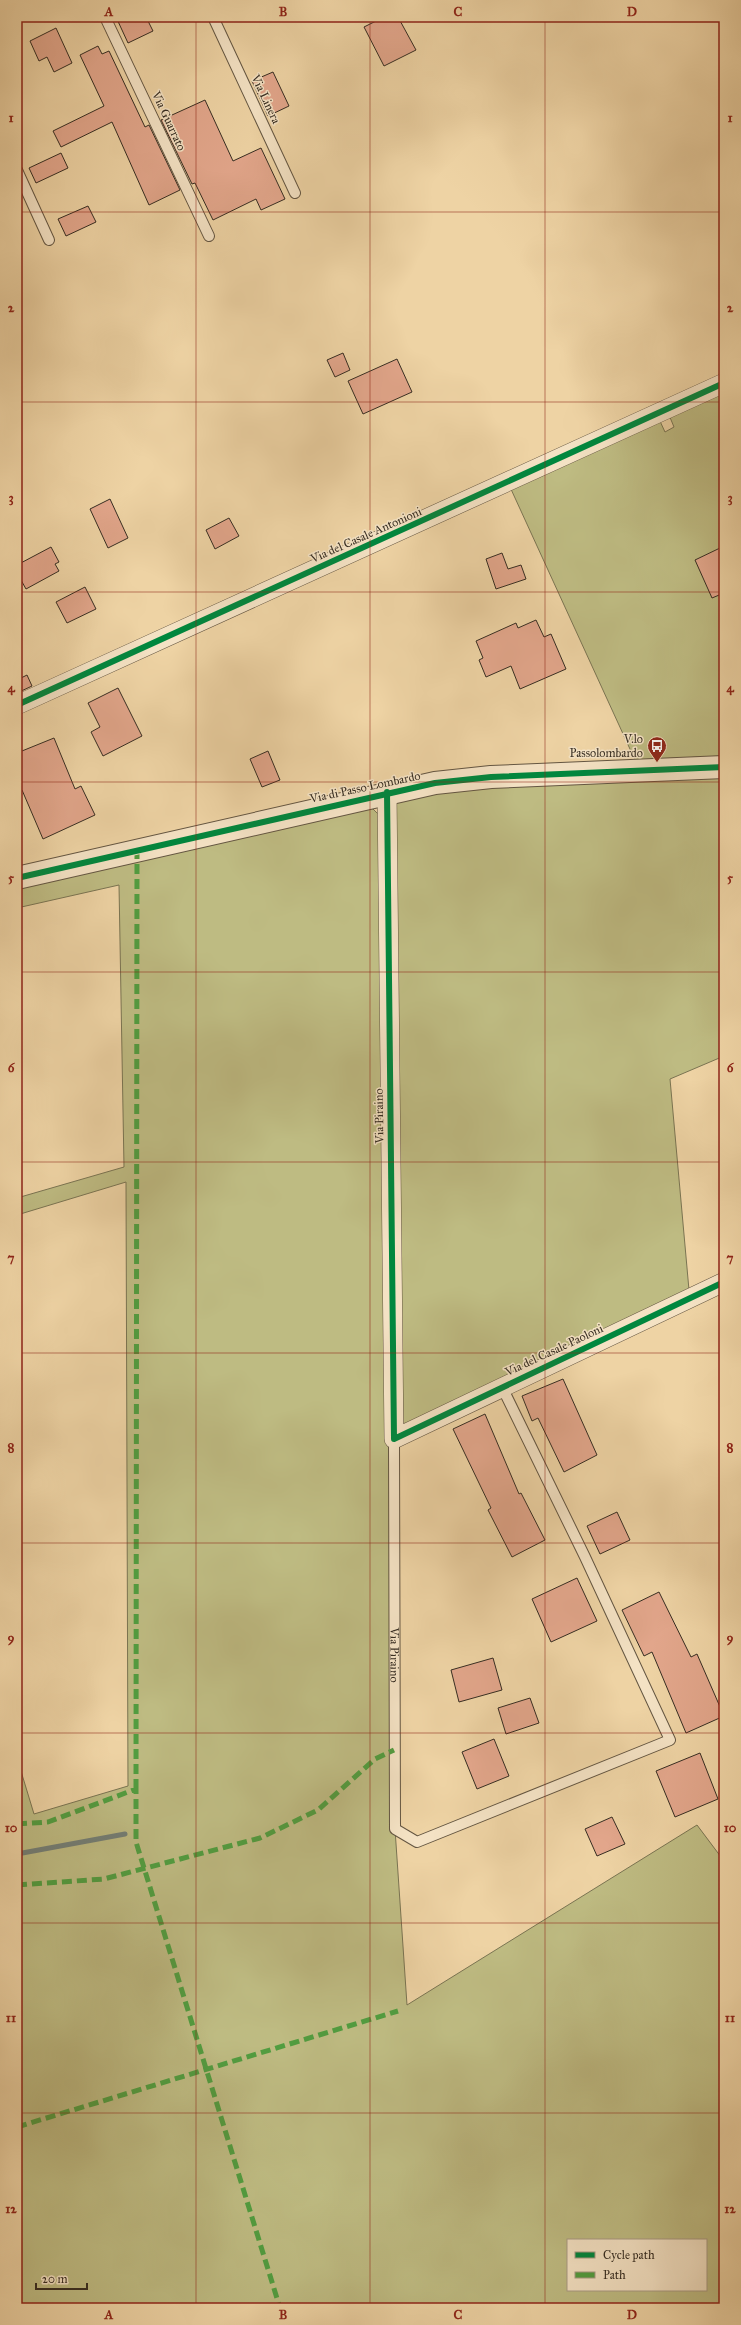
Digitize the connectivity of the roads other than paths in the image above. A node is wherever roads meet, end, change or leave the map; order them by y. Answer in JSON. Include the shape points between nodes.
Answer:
{"nodes":[{"id":1,"x":105,"y":17,"type":"edge"},
{"id":2,"x":213,"y":17,"type":"edge"},
{"id":3,"x":17,"y":170,"type":"edge"},
{"id":4,"x":295,"y":193,"type":"dead end"},
{"id":5,"x":209,"y":236,"type":"dead end"},
{"id":6,"x":49,"y":240,"type":"dead end"},
{"id":7,"x":724,"y":383,"type":"edge"},
{"id":8,"x":17,"y":705,"type":"edge"},
{"id":9,"x":724,"y":767,"type":"edge"},
{"id":10,"x":387,"y":792,"type":"junction"},
{"id":11,"x":17,"y":878,"type":"edge"},
{"id":12,"x":724,"y":1282,"type":"edge"},
{"id":13,"x":502,"y":1387,"type":"junction"},
{"id":14,"x":394,"y":1439,"type":"junction"}],
"edges":[{"from":1,"to":5,"type":"lane","name":"Via Guarrato"},
{"from":2,"to":4,"type":"lane","name":"Via Linera"},
{"from":3,"to":6,"type":"lane"},
{"from":7,"to":8,"type":"street","name":"Via del Casale Antonioni"},
{"from":9,"to":10,"type":"street","name":"Via di Passo Lombardo","via":[[491,777],[435,783]]},
{"from":10,"to":11,"type":"street","name":"Via di Passo Lombardo"},
{"from":10,"to":14,"type":"street","name":"Via Piraino"},
{"from":12,"to":13,"type":"street","name":"Via del Casale Paoloni"},
{"from":13,"to":14,"type":"street","name":"Via del Casale Paoloni"},
{"from":13,"to":14,"type":"lane","name":"Via Piraino","via":[[670,1740],[416,1842],[395,1829]]}]}
